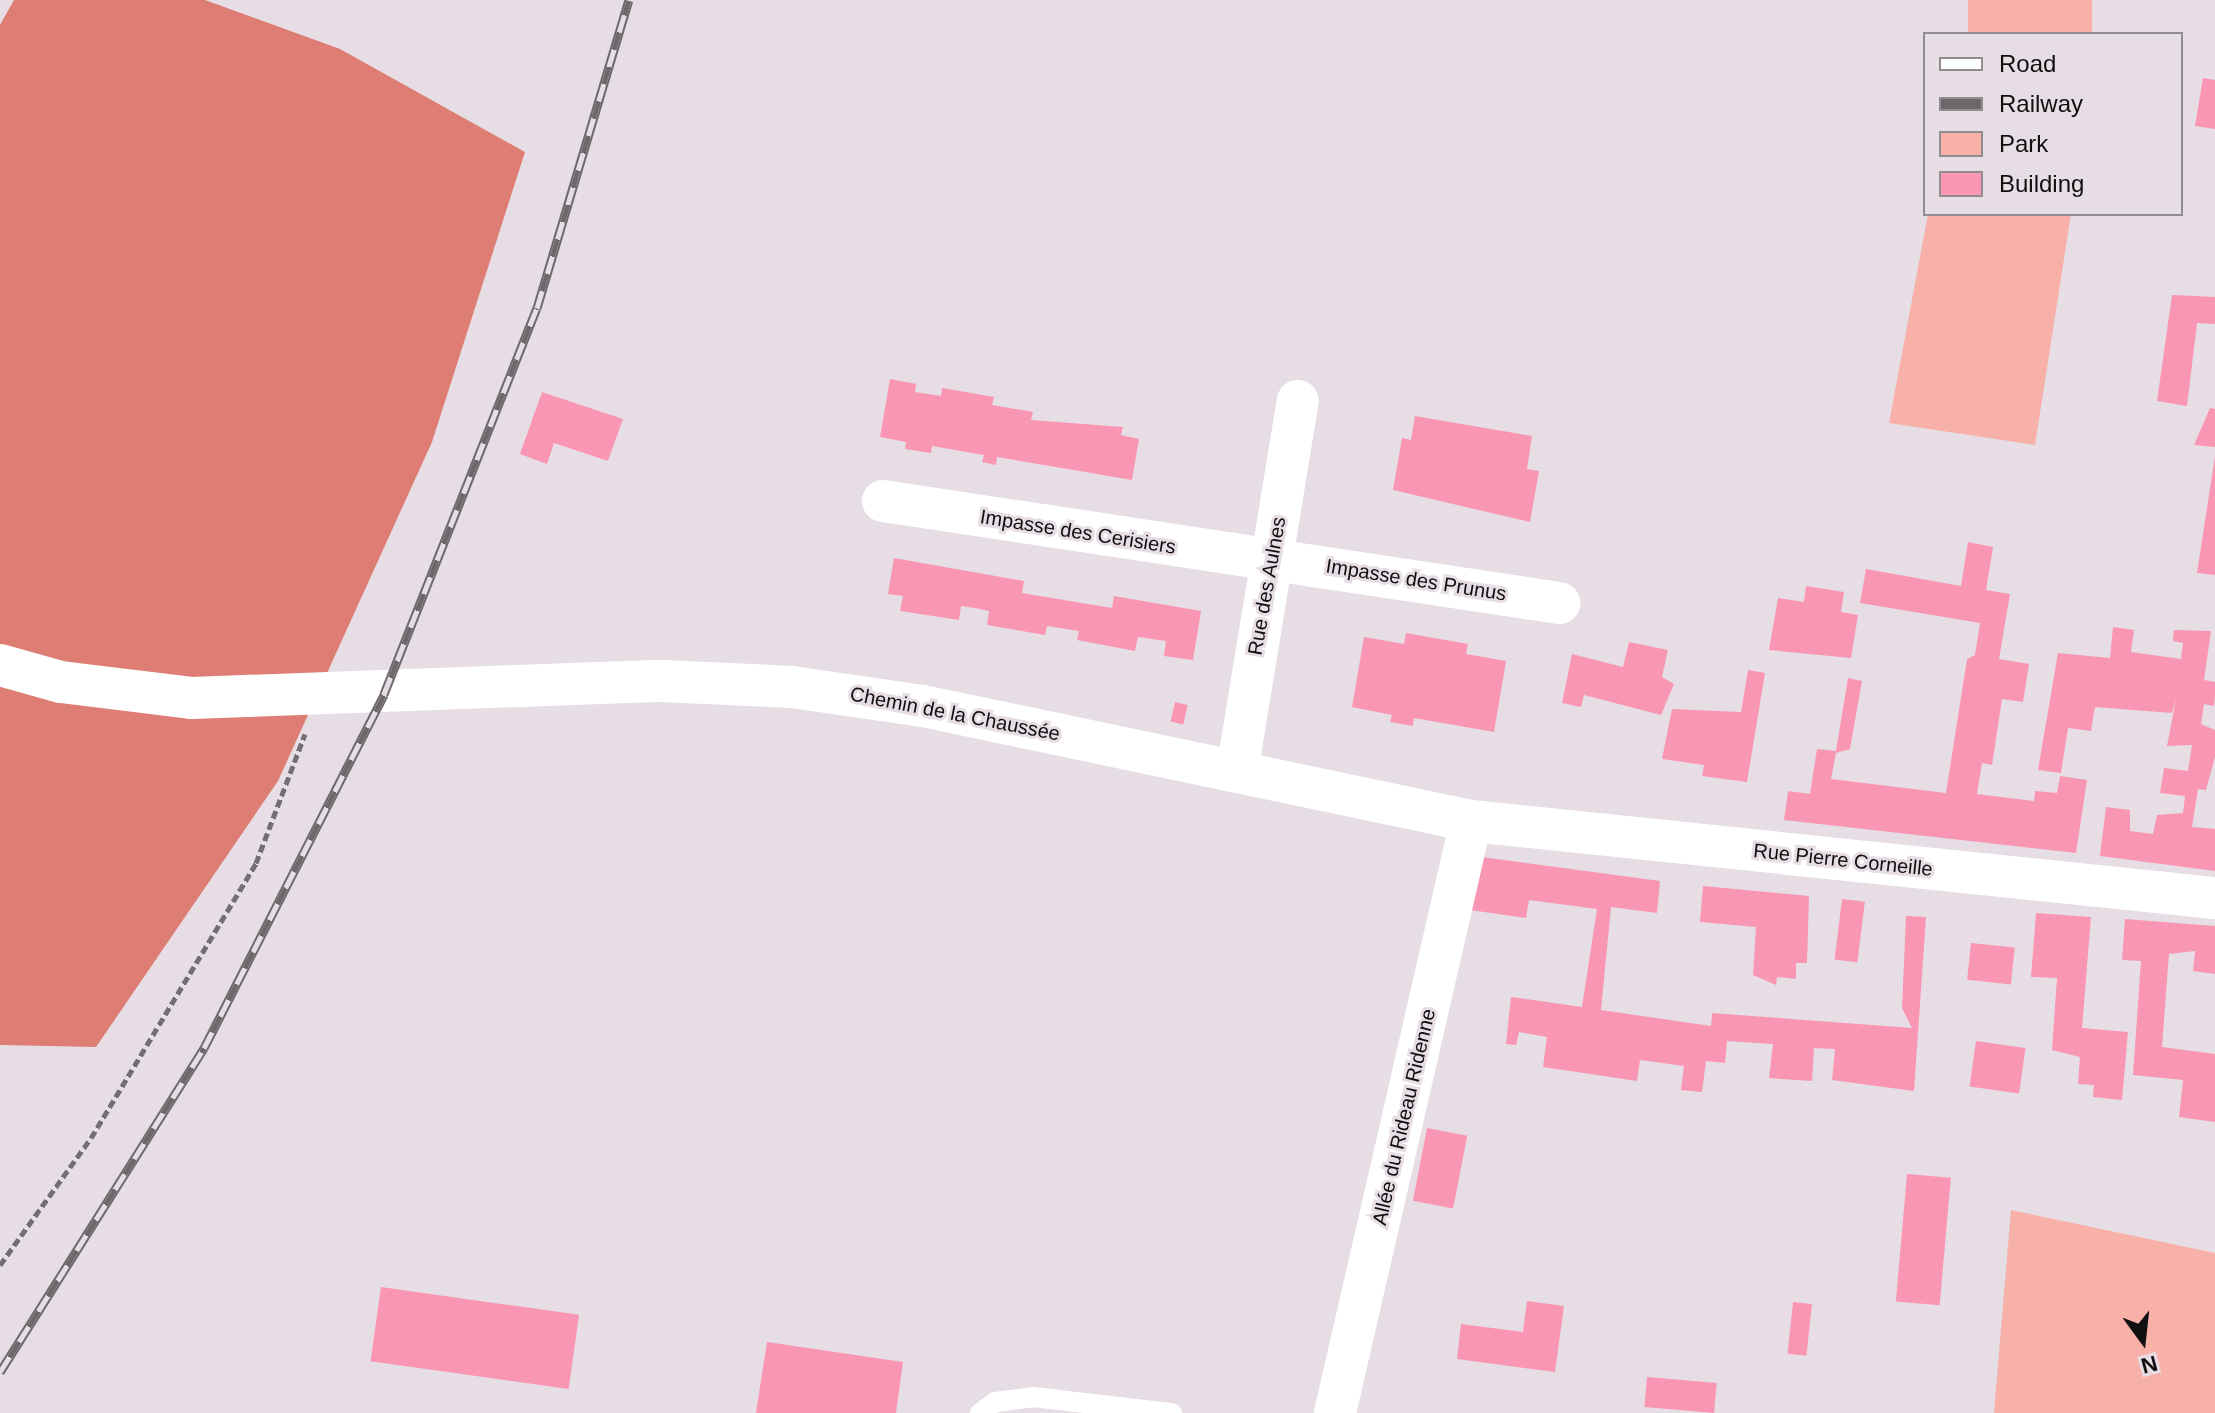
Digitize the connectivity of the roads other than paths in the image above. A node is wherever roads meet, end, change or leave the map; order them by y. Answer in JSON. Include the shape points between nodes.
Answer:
{"nodes":[{"id":1,"x":1298,"y":401,"type":"dead end"},
{"id":2,"x":883,"y":501,"type":"dead end"},
{"id":3,"x":1274,"y":556,"type":"junction"},
{"id":4,"x":1559,"y":603,"type":"dead end"},
{"id":5,"x":0,"y":665,"type":"edge"},
{"id":6,"x":1237,"y":772,"type":"junction"},
{"id":7,"x":1471,"y":821,"type":"junction"},
{"id":8,"x":2215,"y":898,"type":"edge"},
{"id":9,"x":980,"y":1413,"type":"edge"},
{"id":10,"x":1172,"y":1413,"type":"edge"},
{"id":11,"x":1335,"y":1413,"type":"edge"}],
"edges":[{"from":1,"to":3,"type":"street","name":"Rue des Aulnes"},
{"from":2,"to":3,"type":"street","name":"Impasse des Cerisiers","via":[[1223,555]]},
{"from":3,"to":4,"type":"street","name":"Impasse des Prunus"},
{"from":3,"to":6,"type":"street","name":"Rue des Aulnes"},
{"from":5,"to":6,"type":"street","name":"Chemin de la Chaussée","via":[[132,694],[317,699],[662,681],[792,687],[923,706]]},
{"from":6,"to":7,"type":"street","name":"Chemin de la Chaussée"},
{"from":7,"to":8,"type":"street","name":"Rue Pierre Corneille"},
{"from":7,"to":11,"type":"street","name":"Allée du Rideau Ridenne"},
{"from":9,"to":10,"type":"lane","via":[[995,1402],[1033,1397]]}]}
